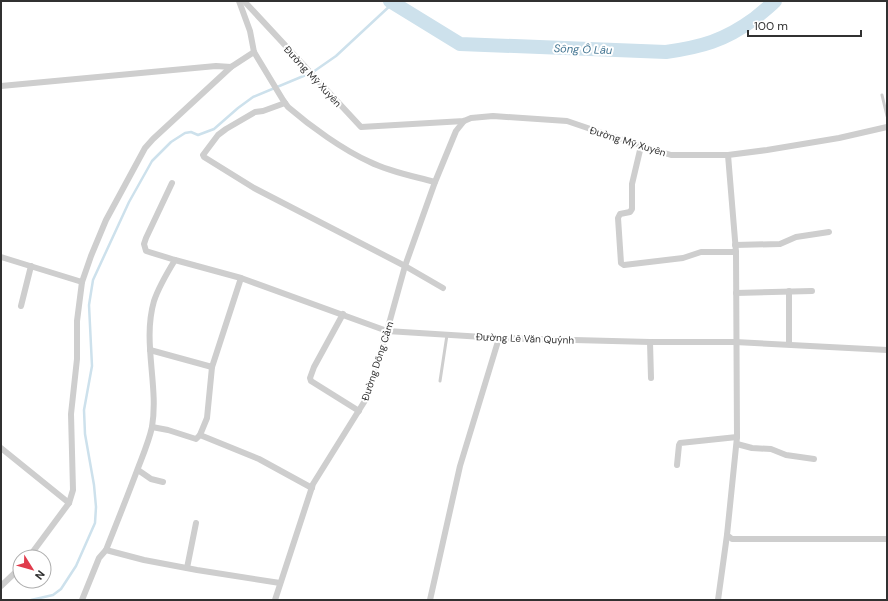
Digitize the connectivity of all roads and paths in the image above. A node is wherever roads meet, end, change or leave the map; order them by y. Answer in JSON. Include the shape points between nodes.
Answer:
{"nodes":[{"id":1,"x":239,"y":1,"type":"edge"},
{"id":2,"x":244,"y":1,"type":"edge"},
{"id":3,"x":254,"y":52,"type":"junction"},
{"id":4,"x":231,"y":67,"type":"junction"},
{"id":5,"x":1,"y":86,"type":"edge"},
{"id":6,"x":882,"y":95,"type":"dead end"},
{"id":7,"x":284,"y":102,"type":"junction"},
{"id":8,"x":887,"y":116,"type":"edge"},
{"id":9,"x":464,"y":121,"type":"junction"},
{"id":10,"x":887,"y":127,"type":"edge"},
{"id":11,"x":641,"y":146,"type":"junction"},
{"id":12,"x":728,"y":155,"type":"junction"},
{"id":13,"x":435,"y":182,"type":"junction"},
{"id":14,"x":172,"y":183,"type":"dead end"},
{"id":15,"x":829,"y":232,"type":"dead end"},
{"id":16,"x":736,"y":248,"type":"junction"},
{"id":17,"x":1,"y":257,"type":"edge"},
{"id":18,"x":174,"y":260,"type":"junction"},
{"id":19,"x":31,"y":266,"type":"junction"},
{"id":20,"x":405,"y":266,"type":"junction"},
{"id":21,"x":241,"y":278,"type":"junction"},
{"id":22,"x":82,"y":282,"type":"junction"},
{"id":23,"x":443,"y":288,"type":"dead end"},
{"id":24,"x":789,"y":291,"type":"junction"},
{"id":25,"x":812,"y":291,"type":"dead end"},
{"id":26,"x":736,"y":293,"type":"junction"},
{"id":27,"x":21,"y":306,"type":"dead end"},
{"id":28,"x":343,"y":314,"type":"junction"},
{"id":29,"x":388,"y":331,"type":"junction"},
{"id":30,"x":448,"y":335,"type":"junction"},
{"id":31,"x":499,"y":338,"type":"junction"},
{"id":32,"x":650,"y":342,"type":"junction"},
{"id":33,"x":735,"y":342,"type":"junction"},
{"id":34,"x":789,"y":344,"type":"junction"},
{"id":35,"x":150,"y":350,"type":"junction"},
{"id":36,"x":887,"y":350,"type":"edge"},
{"id":37,"x":212,"y":367,"type":"junction"},
{"id":38,"x":651,"y":378,"type":"dead end"},
{"id":39,"x":440,"y":381,"type":"dead end"},
{"id":40,"x":359,"y":411,"type":"junction"},
{"id":41,"x":152,"y":427,"type":"junction"},
{"id":42,"x":200,"y":435,"type":"junction"},
{"id":43,"x":737,"y":437,"type":"junction"},
{"id":44,"x":737,"y":444,"type":"junction"},
{"id":45,"x":1,"y":448,"type":"edge"},
{"id":46,"x":814,"y":459,"type":"dead end"},
{"id":47,"x":677,"y":465,"type":"dead end"},
{"id":48,"x":138,"y":470,"type":"junction"},
{"id":49,"x":163,"y":482,"type":"dead end"},
{"id":50,"x":312,"y":488,"type":"junction"},
{"id":51,"x":68,"y":503,"type":"junction"},
{"id":52,"x":196,"y":523,"type":"dead end"},
{"id":53,"x":727,"y":535,"type":"junction"},
{"id":54,"x":887,"y":539,"type":"edge"},
{"id":55,"x":35,"y":549,"type":"edge"},
{"id":56,"x":106,"y":550,"type":"junction"},
{"id":57,"x":187,"y":568,"type":"junction"},
{"id":58,"x":12,"y":576,"type":"edge"},
{"id":59,"x":280,"y":583,"type":"junction"},
{"id":60,"x":1,"y":586,"type":"edge"},
{"id":61,"x":82,"y":600,"type":"edge"},
{"id":62,"x":275,"y":600,"type":"edge"},
{"id":63,"x":430,"y":600,"type":"edge"},
{"id":64,"x":718,"y":600,"type":"edge"}],
"edges":[{"from":1,"to":3,"type":"street","via":[[250,31]]},
{"from":2,"to":9,"type":"street","name":"Đường Mỹ Xuyên","via":[[361,127]]},
{"from":3,"to":4,"type":"street"},
{"from":3,"to":7,"type":"street"},
{"from":4,"to":5,"type":"street","via":[[216,66]]},
{"from":4,"to":22,"type":"street","via":[[160,131],[145,148],[106,220]]},
{"from":6,"to":8,"type":"lane"},
{"from":7,"to":13,"type":"street","via":[[336,142],[370,162],[392,171]]},
{"from":7,"to":20,"type":"street","via":[[255,112],[226,129],[206,151],[204,157],[254,188]]},
{"from":9,"to":11,"type":"street","name":"Đường Mỹ Xuyên","via":[[493,116],[567,121]]},
{"from":9,"to":13,"type":"street","via":[[456,131]]},
{"from":10,"to":12,"type":"street","name":"Đường Mỹ Xuyên","via":[[820,142]]},
{"from":11,"to":12,"type":"street","name":"Đường Mỹ Xuyên","via":[[671,154]]},
{"from":11,"to":16,"type":"street","via":[[632,184],[632,209],[620,214],[618,218],[621,263],[624,265],[683,258],[704,251]]},
{"from":12,"to":16,"type":"street"},
{"from":13,"to":20,"type":"street","name":"Đường Dõng Cảm"},
{"from":14,"to":18,"type":"street","name":"Đường Lê Văn Quýnh","via":[[144,244],[146,251]]},
{"from":15,"to":16,"type":"street","via":[[796,237],[780,244]]},
{"from":16,"to":26,"type":"street"},
{"from":17,"to":19,"type":"street"},
{"from":18,"to":21,"type":"street","name":"Đường Lê Văn Quýnh"},
{"from":18,"to":35,"type":"street","via":[[154,301]]},
{"from":19,"to":22,"type":"street"},
{"from":19,"to":27,"type":"street"},
{"from":20,"to":23,"type":"street"},
{"from":20,"to":29,"type":"street","name":"Đường Dõng Cảm"},
{"from":21,"to":28,"type":"street","name":"Đường Lê Văn Quýnh"},
{"from":21,"to":37,"type":"street"},
{"from":22,"to":51,"type":"street","via":[[71,414],[74,485]]},
{"from":24,"to":25,"type":"street"},
{"from":24,"to":26,"type":"street"},
{"from":24,"to":34,"type":"street"},
{"from":26,"to":33,"type":"street"},
{"from":28,"to":29,"type":"street","name":"Đường Lê Văn Quýnh"},
{"from":28,"to":40,"type":"street","via":[[310,378]]},
{"from":29,"to":30,"type":"street","name":"Đường Lê Văn Quýnh"},
{"from":29,"to":40,"type":"street","name":"Đường Dõng Cảm","via":[[366,399]]},
{"from":30,"to":31,"type":"street","name":"Đường Lê Văn Quýnh"},
{"from":30,"to":39,"type":"lane"},
{"from":31,"to":32,"type":"street","name":"Đường Lê Văn Quýnh"},
{"from":31,"to":63,"type":"street","via":[[460,466]]},
{"from":32,"to":33,"type":"street","name":"Đường Lê Văn Quýnh"},
{"from":32,"to":38,"type":"street"},
{"from":33,"to":34,"type":"street","name":"Đường Lê Văn Quýnh"},
{"from":33,"to":43,"type":"street"},
{"from":34,"to":36,"type":"street","name":"Đường Lê Văn Quýnh"},
{"from":35,"to":37,"type":"street"},
{"from":35,"to":41,"type":"street","via":[[154,394]]},
{"from":37,"to":42,"type":"street","via":[[208,413]]},
{"from":40,"to":50,"type":"street","name":"Đường Dõng Cảm"},
{"from":41,"to":42,"type":"street","via":[[196,439]]},
{"from":41,"to":48,"type":"street"},
{"from":42,"to":50,"type":"street","via":[[259,459]]},
{"from":43,"to":44,"type":"street"},
{"from":43,"to":47,"type":"street","via":[[680,443]]},
{"from":44,"to":46,"type":"street"},
{"from":44,"to":53,"type":"street"},
{"from":45,"to":51,"type":"street"},
{"from":48,"to":49,"type":"street","via":[[151,479]]},
{"from":48,"to":56,"type":"street"},
{"from":50,"to":59,"type":"street","name":"Đường Dõng Cảm"},
{"from":51,"to":55,"type":"street"},
{"from":52,"to":57,"type":"street"},
{"from":53,"to":54,"type":"street","via":[[732,539]]},
{"from":53,"to":64,"type":"street"},
{"from":56,"to":57,"type":"street"},
{"from":56,"to":61,"type":"street","via":[[98,558]]},
{"from":57,"to":59,"type":"street"},
{"from":58,"to":60,"type":"street"},
{"from":59,"to":62,"type":"street","name":"Đường Dõng Cảm"}]}
